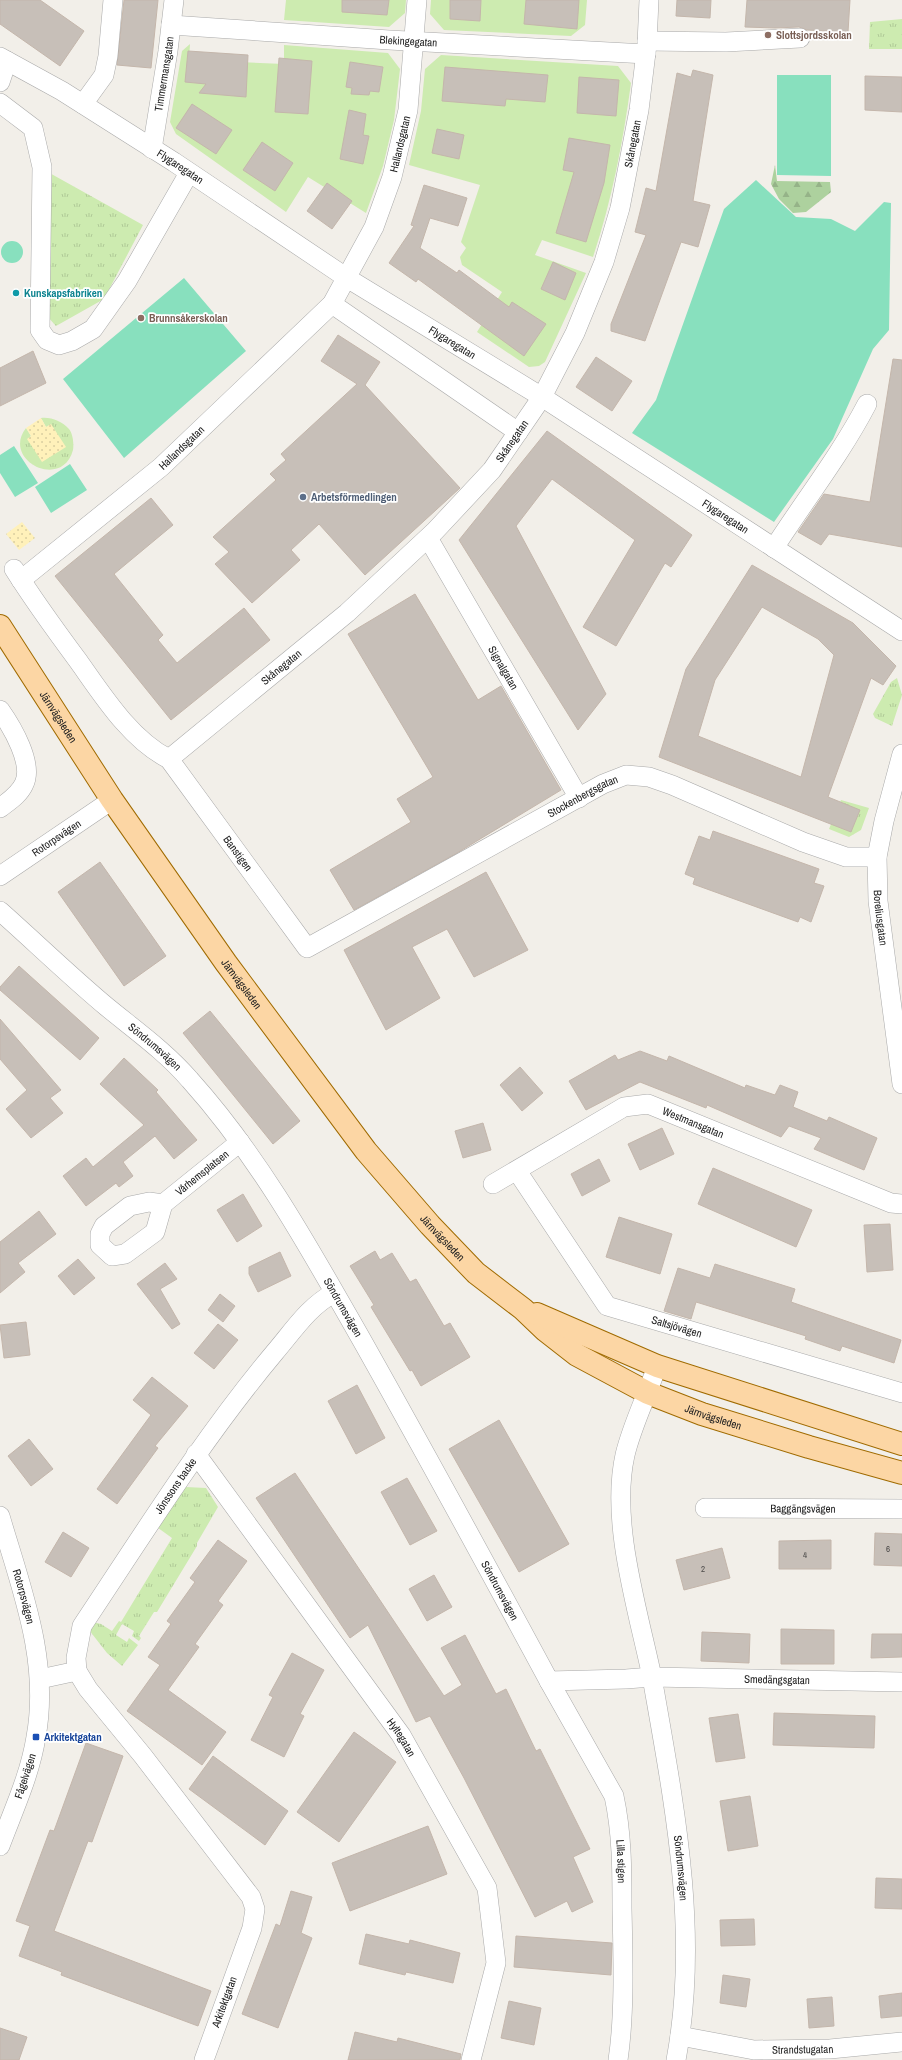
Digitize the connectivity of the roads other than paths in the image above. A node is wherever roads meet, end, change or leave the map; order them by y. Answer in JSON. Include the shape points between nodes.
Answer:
{"nodes":[{"id":1,"x":113,"y":0,"type":"edge"},
{"id":2,"x":174,"y":0,"type":"edge"},
{"id":3,"x":417,"y":0,"type":"edge"},
{"id":4,"x":649,"y":0,"type":"edge"},
{"id":5,"x":171,"y":25,"type":"junction"},
{"id":6,"x":800,"y":38,"type":"dead end"},
{"id":7,"x":414,"y":41,"type":"junction"},
{"id":8,"x":646,"y":48,"type":"junction"},
{"id":9,"x":4,"y":59,"type":"edge"},
{"id":10,"x":0,"y":82,"type":"edge"},
{"id":11,"x":0,"y":103,"type":"edge"},
{"id":12,"x":83,"y":104,"type":"junction"},
{"id":13,"x":152,"y":149,"type":"junction"},
{"id":14,"x":189,"y":173,"type":"junction"},
{"id":15,"x":347,"y":278,"type":"junction"},
{"id":16,"x":332,"y":304,"type":"junction"},
{"id":17,"x":542,"y":397,"type":"junction"},
{"id":18,"x":868,"y":404,"type":"dead end"},
{"id":19,"x":518,"y":432,"type":"junction"},
{"id":20,"x":428,"y":538,"type":"junction"},
{"id":21,"x":774,"y":548,"type":"junction"},
{"id":22,"x":0,"y":626,"type":"edge"},
{"id":23,"x":902,"y":631,"type":"edge"},
{"id":24,"x":0,"y":710,"type":"edge"},
{"id":25,"x":902,"y":754,"type":"edge"},
{"id":26,"x":169,"y":759,"type":"junction"},
{"id":27,"x":579,"y":798,"type":"junction"},
{"id":28,"x":112,"y":800,"type":"junction"},
{"id":29,"x":0,"y":808,"type":"edge"},
{"id":30,"x":877,"y":857,"type":"junction"},
{"id":31,"x":0,"y":876,"type":"edge"},
{"id":32,"x":0,"y":911,"type":"edge"},
{"id":33,"x":307,"y":948,"type":"joint"},
{"id":34,"x":902,"y":1084,"type":"edge"},
{"id":35,"x":240,"y":1142,"type":"junction"},
{"id":36,"x":517,"y":1171,"type":"junction"},
{"id":37,"x":493,"y":1184,"type":"dead end"},
{"id":38,"x":163,"y":1204,"type":"dead end"},
{"id":39,"x":902,"y":1204,"type":"edge"},
{"id":40,"x":334,"y":1293,"type":"junction"},
{"id":41,"x":523,"y":1308,"type":"junction"},
{"id":42,"x":657,"y":1366,"type":"junction"},
{"id":43,"x":902,"y":1392,"type":"edge"},
{"id":44,"x":648,"y":1393,"type":"junction"},
{"id":45,"x":902,"y":1444,"type":"edge"},
{"id":46,"x":196,"y":1454,"type":"junction"},
{"id":47,"x":902,"y":1473,"type":"edge"},
{"id":48,"x":705,"y":1508,"type":"dead end"},
{"id":49,"x":902,"y":1509,"type":"edge"},
{"id":50,"x":0,"y":1516,"type":"edge"},
{"id":51,"x":77,"y":1671,"type":"junction"},
{"id":52,"x":652,"y":1677,"type":"junction"},
{"id":53,"x":40,"y":1679,"type":"junction"},
{"id":54,"x":549,"y":1681,"type":"junction"},
{"id":55,"x":902,"y":1682,"type":"edge"},
{"id":56,"x":0,"y":1846,"type":"edge"},
{"id":57,"x":680,"y":2036,"type":"junction"},
{"id":58,"x":902,"y":2042,"type":"edge"},
{"id":59,"x":831,"y":2055,"type":"edge"},
{"id":60,"x":204,"y":2060,"type":"edge"},
{"id":61,"x":470,"y":2060,"type":"edge"},
{"id":62,"x":618,"y":2060,"type":"edge"},
{"id":63,"x":676,"y":2060,"type":"edge"}],
"edges":[{"from":1,"to":12,"type":"street","via":[[104,75]]},
{"from":2,"to":5,"type":"street","name":"Timmermansgatan"},
{"from":3,"to":7,"type":"street","name":"Hallandsgatan"},
{"from":4,"to":8,"type":"street","name":"Skånegatan"},
{"from":5,"to":7,"type":"street","name":"Blekingegatan"},
{"from":5,"to":13,"type":"street","name":"Timmermansgatan"},
{"from":6,"to":8,"type":"street","name":"Blekingegatan"},
{"from":7,"to":8,"type":"street","name":"Blekingegatan"},
{"from":7,"to":15,"type":"street","name":"Hallandsgatan","via":[[408,110],[392,177],[374,227]]},
{"from":8,"to":17,"type":"street","name":"Skånegatan","via":[[629,168],[604,262],[575,333]]},
{"from":9,"to":10,"type":"street"},
{"from":9,"to":12,"type":"street","name":"Flygaregatan"},
{"from":11,"to":14,"type":"street","via":[[34,128],[42,167],[40,330],[47,340],[59,345],[72,341],[93,328],[127,281]]},
{"from":12,"to":13,"type":"street","name":"Flygaregatan"},
{"from":13,"to":14,"type":"street","name":"Flygaregatan"},
{"from":14,"to":15,"type":"street","name":"Flygaregatan"},
{"from":15,"to":16,"type":"street","name":"Hallandsgatan"},
{"from":15,"to":17,"type":"street","name":"Flygaregatan"},
{"from":16,"to":19,"type":"street"},
{"from":16,"to":26,"type":"street","name":"Hallandsgatan","via":[[161,467],[18,574],[113,709],[154,751]]},
{"from":17,"to":19,"type":"street","name":"Skånegatan"},
{"from":17,"to":21,"type":"street","name":"Flygaregatan"},
{"from":18,"to":21,"type":"street"},
{"from":19,"to":20,"type":"street","name":"Skånegatan","via":[[492,470]]},
{"from":20,"to":26,"type":"street","name":"Skånegatan","via":[[347,613]]},
{"from":20,"to":27,"type":"street","name":"Signalgatan"},
{"from":21,"to":23,"type":"street","name":"Flygaregatan"},
{"from":22,"to":28,"type":"main road","name":"Järnvägsleden"},
{"from":24,"to":29,"type":"street","via":[[20,746],[26,770],[25,784],[17,795]]},
{"from":25,"to":30,"type":"street","name":"Boreliusgatan"},
{"from":26,"to":33,"type":"street","name":"Banstigen"},
{"from":27,"to":30,"type":"street","name":"Stockenbergsgatan","via":[[621,776],[649,777],[839,855]]},
{"from":27,"to":33,"type":"street","name":"Stockenbergsgatan"},
{"from":28,"to":31,"type":"street","name":"Rotorpsvägen"},
{"from":28,"to":41,"type":"main road","name":"Järnvägsleden","via":[[226,962],[366,1151],[430,1225],[476,1273]]},
{"from":30,"to":34,"type":"street","name":"Boreliusgatan","via":[[878,901]]},
{"from":32,"to":35,"type":"street","name":"Söndrumsvägen","via":[[50,958],[154,1044],[190,1079]]},
{"from":35,"to":38,"type":"street","name":"Vårhemsplatsen"},
{"from":35,"to":40,"type":"street","name":"Söndrumsvägen","via":[[281,1202]]},
{"from":36,"to":37,"type":"street","name":"Westmansgatan"},
{"from":36,"to":39,"type":"street","name":"Westmansgatan","via":[[624,1108],[648,1104],[892,1204]]},
{"from":36,"to":43,"type":"street","name":"Saltsjövägen","via":[[607,1306]]},
{"from":40,"to":46,"type":"street","name":"Jönssons backe","via":[[316,1303],[247,1385]]},
{"from":40,"to":54,"type":"street","name":"Söndrumsvägen","via":[[470,1534]]},
{"from":41,"to":42,"type":"main road","name":"Järnvägsleden"},
{"from":41,"to":44,"type":"main road","name":"Järnvägsleden","via":[[545,1330],[577,1355]]},
{"from":42,"to":44,"type":"street","name":"Söndrumsvägen"},
{"from":42,"to":45,"type":"main road","name":"Järnvägsleden"},
{"from":44,"to":47,"type":"main road","name":"Järnvägsleden","via":[[702,1414]]},
{"from":44,"to":52,"type":"street","name":"Söndrumsvägen","via":[[625,1454],[621,1477],[621,1503],[623,1538]]},
{"from":46,"to":51,"type":"street","name":"Jönssons backe","via":[[82,1626],[76,1658]]},
{"from":46,"to":61,"type":"street","name":"Hyltegatan","via":[[401,1735],[487,1888],[496,1963]]},
{"from":48,"to":49,"type":"street","name":"Baggängsvägen"},
{"from":50,"to":53,"type":"street","name":"Rotorpsvägen","via":[[32,1622]]},
{"from":51,"to":53,"type":"street"},
{"from":51,"to":60,"type":"street","name":"Arkitektgatan","via":[[88,1690],[143,1756],[251,1897],[255,1909],[252,1928]]},
{"from":52,"to":54,"type":"street"},
{"from":52,"to":55,"type":"street","name":"Smedängsgatan"},
{"from":52,"to":57,"type":"street","name":"Söndrumsvägen","via":[[675,1805],[684,1882],[685,1969]]},
{"from":53,"to":56,"type":"street","name":"Fågelvägen","via":[[40,1710],[32,1758]]},
{"from":54,"to":62,"type":"street","name":"Lilla stigen","via":[[614,1796],[618,1812],[623,1949]]},
{"from":57,"to":59,"type":"street","name":"Strandstugatan","via":[[754,2050]]},
{"from":57,"to":63,"type":"street","name":"Söndrumsvägen"},
{"from":58,"to":59,"type":"street","name":"Strandstugatan"}]}
